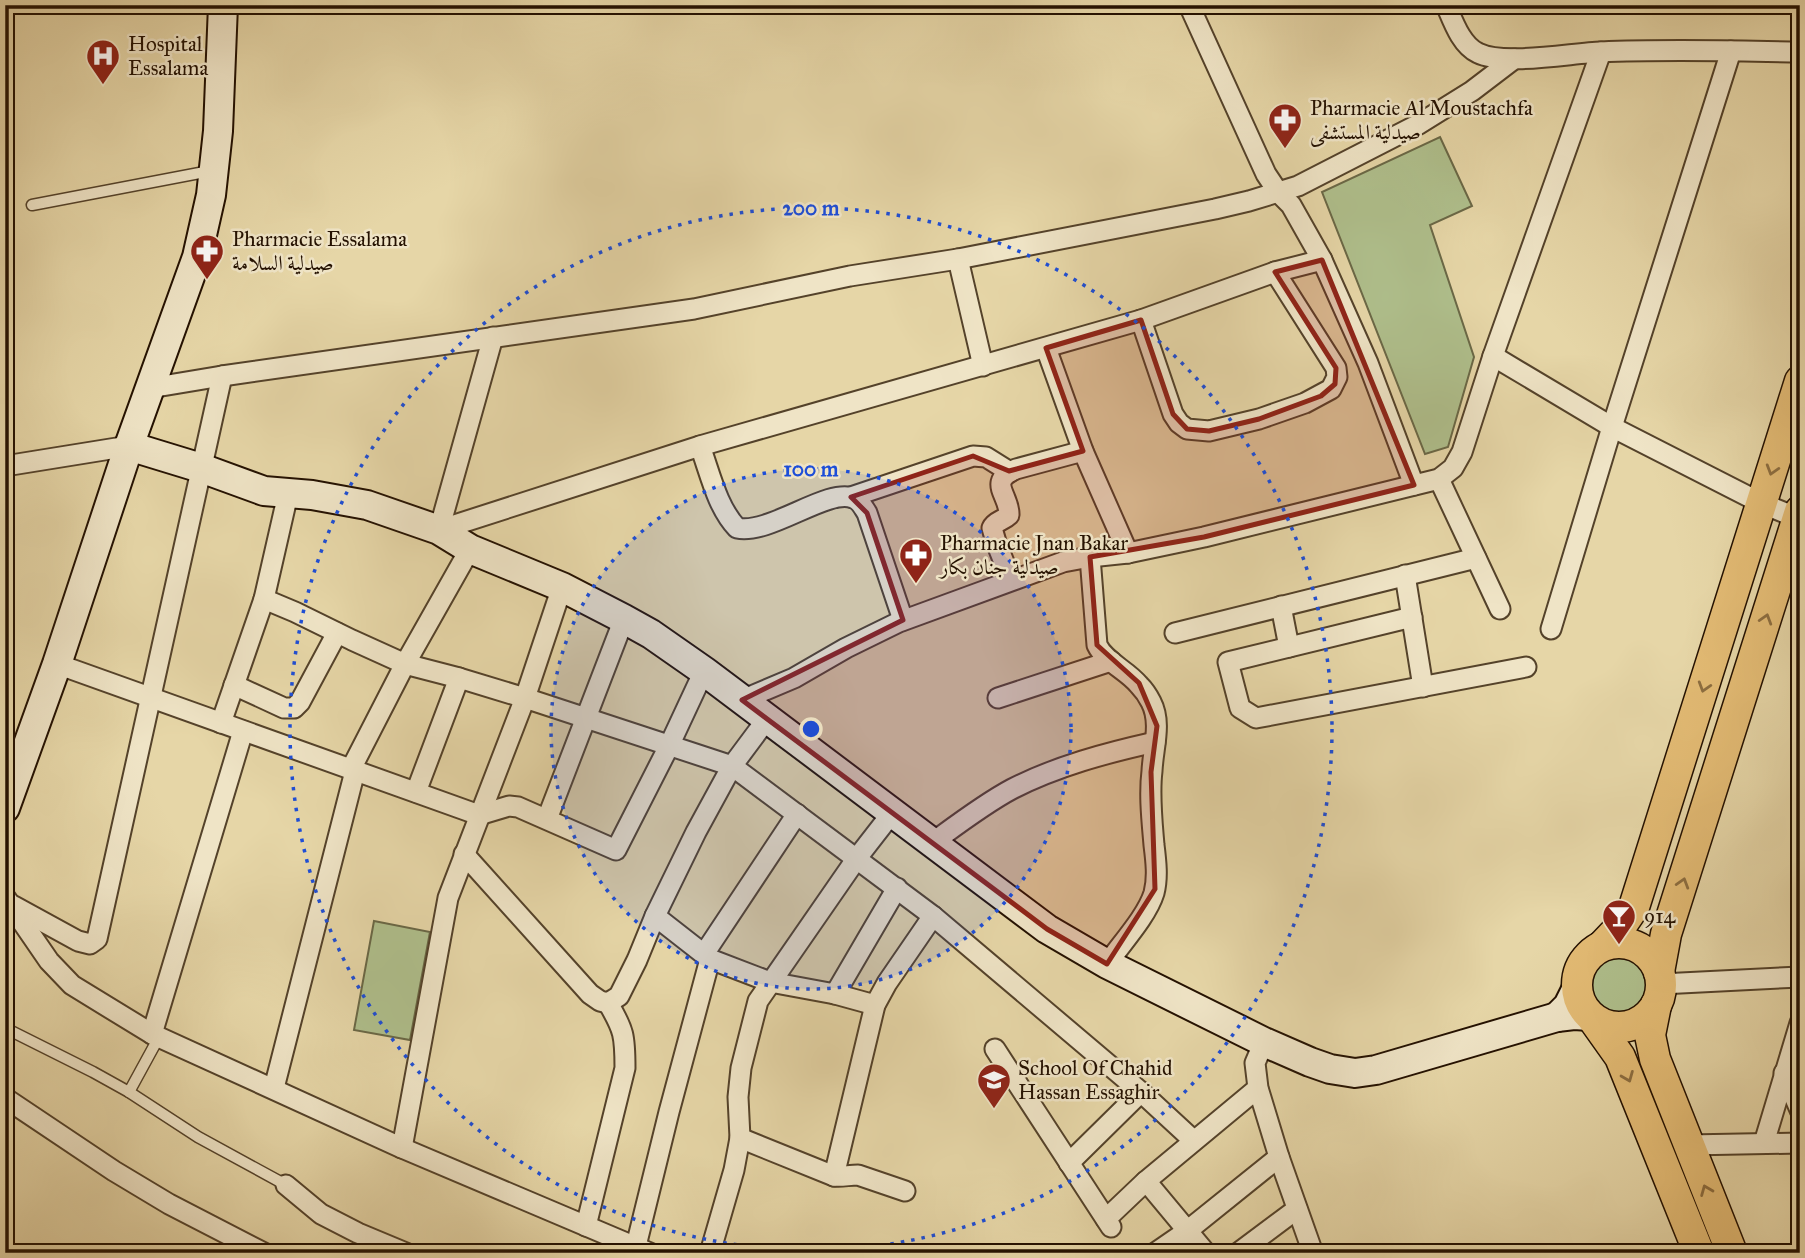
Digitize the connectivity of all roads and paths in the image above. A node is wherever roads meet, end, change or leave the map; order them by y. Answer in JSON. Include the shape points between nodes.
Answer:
{"nodes":[{"id":1,"x":223,"y":5,"type":"edge"},
{"id":2,"x":1189,"y":5,"type":"edge"},
{"id":3,"x":1446,"y":5,"type":"edge"},
{"id":4,"x":1731,"y":51,"type":"junction"},
{"id":5,"x":1601,"y":52,"type":"junction"},
{"id":6,"x":1800,"y":52,"type":"edge"},
{"id":7,"x":1514,"y":59,"type":"junction"},
{"id":8,"x":214,"y":170,"type":"junction"},
{"id":9,"x":1278,"y":192,"type":"junction"},
{"id":10,"x":32,"y":205,"type":"dead end"},
{"id":11,"x":958,"y":258,"type":"junction"},
{"id":12,"x":1322,"y":260,"type":"junction"},
{"id":13,"x":1275,"y":272,"type":"junction"},
{"id":14,"x":1141,"y":320,"type":"junction"},
{"id":15,"x":493,"y":337,"type":"junction"},
{"id":16,"x":1046,"y":348,"type":"junction"},
{"id":17,"x":1493,"y":356,"type":"junction"},
{"id":18,"x":983,"y":366,"type":"junction"},
{"id":19,"x":222,"y":376,"type":"junction"},
{"id":20,"x":1800,"y":381,"type":"edge"},
{"id":21,"x":150,"y":388,"type":"junction"},
{"id":22,"x":1612,"y":427,"type":"junction"},
{"id":23,"x":129,"y":446,"type":"junction"},
{"id":24,"x":700,"y":446,"type":"junction"},
{"id":25,"x":1083,"y":451,"type":"junction"},
{"id":26,"x":5,"y":467,"type":"edge"},
{"id":27,"x":201,"y":468,"type":"junction"},
{"id":28,"x":1010,"y":472,"type":"junction"},
{"id":29,"x":1439,"y":479,"type":"junction"},
{"id":30,"x":1414,"y":485,"type":"junction"},
{"id":31,"x":288,"y":494,"type":"junction"},
{"id":32,"x":851,"y":496,"type":"junction"},
{"id":33,"x":1761,"y":503,"type":"junction"},
{"id":34,"x":1799,"y":516,"type":"edge"},
{"id":35,"x":439,"y":530,"type":"junction"},
{"id":36,"x":470,"y":549,"type":"junction"},
{"id":37,"x":1128,"y":553,"type":"junction"},
{"id":38,"x":1090,"y":557,"type":"junction"},
{"id":39,"x":1476,"y":558,"type":"junction"},
{"id":40,"x":1405,"y":575,"type":"junction"},
{"id":41,"x":1011,"y":580,"type":"junction"},
{"id":42,"x":562,"y":587,"type":"junction"},
{"id":43,"x":264,"y":599,"type":"junction"},
{"id":44,"x":1282,"y":606,"type":"junction"},
{"id":45,"x":1500,"y":609,"type":"dead end"},
{"id":46,"x":1412,"y":617,"type":"junction"},
{"id":47,"x":624,"y":619,"type":"junction"},
{"id":48,"x":903,"y":620,"type":"junction"},
{"id":49,"x":1551,"y":629,"type":"dead end"},
{"id":50,"x":337,"y":633,"type":"junction"},
{"id":51,"x":1175,"y":633,"type":"dead end"},
{"id":52,"x":1289,"y":647,"type":"junction"},
{"id":53,"x":1111,"y":661,"type":"junction"},
{"id":54,"x":57,"y":664,"type":"junction"},
{"id":55,"x":405,"y":664,"type":"junction"},
{"id":56,"x":1526,"y":667,"type":"dead end"},
{"id":57,"x":704,"y":671,"type":"junction"},
{"id":58,"x":459,"y":678,"type":"junction"},
{"id":59,"x":234,"y":685,"type":"junction"},
{"id":60,"x":1423,"y":687,"type":"junction"},
{"id":61,"x":152,"y":698,"type":"junction"},
{"id":62,"x":525,"y":698,"type":"junction"},
{"id":63,"x":998,"y":698,"type":"dead end"},
{"id":64,"x":743,"y":701,"type":"junction"},
{"id":65,"x":586,"y":719,"type":"junction"},
{"id":66,"x":767,"y":719,"type":"junction"},
{"id":67,"x":221,"y":723,"type":"junction"},
{"id":68,"x":243,"y":730,"type":"junction"},
{"id":69,"x":1155,"y":742,"type":"junction"},
{"id":70,"x":669,"y":746,"type":"junction"},
{"id":71,"x":732,"y":766,"type":"junction"},
{"id":72,"x":353,"y":770,"type":"junction"},
{"id":73,"x":416,"y":792,"type":"junction"},
{"id":74,"x":5,"y":808,"type":"edge"},
{"id":75,"x":892,"y":813,"type":"junction"},
{"id":76,"x":797,"y":814,"type":"junction"},
{"id":77,"x":479,"y":815,"type":"junction"},
{"id":78,"x":547,"y":819,"type":"junction"},
{"id":79,"x":932,"y":843,"type":"junction"},
{"id":80,"x":464,"y":854,"type":"junction"},
{"id":81,"x":857,"y":858,"type":"junction"},
{"id":82,"x":897,"y":888,"type":"junction"},
{"id":83,"x":7,"y":900,"type":"edge"},
{"id":84,"x":655,"y":916,"type":"junction"},
{"id":85,"x":933,"y":916,"type":"junction"},
{"id":86,"x":1602,"y":946,"type":"junction"},
{"id":87,"x":707,"y":956,"type":"junction"},
{"id":88,"x":1107,"y":964,"type":"junction"},
{"id":89,"x":1800,"y":976,"type":"edge"},
{"id":90,"x":769,"y":982,"type":"junction"},
{"id":91,"x":1659,"y":987,"type":"junction"},
{"id":92,"x":1576,"y":990,"type":"junction"},
{"id":93,"x":835,"y":994,"type":"junction"},
{"id":94,"x":608,"y":1003,"type":"junction"},
{"id":95,"x":875,"y":1006,"type":"junction"},
{"id":96,"x":1557,"y":1017,"type":"junction"},
{"id":97,"x":1591,"y":1018,"type":"junction"},
{"id":98,"x":1800,"y":1023,"type":"edge"},
{"id":99,"x":5,"y":1028,"type":"edge"},
{"id":100,"x":155,"y":1035,"type":"junction"},
{"id":101,"x":1265,"y":1042,"type":"junction"},
{"id":102,"x":995,"y":1049,"type":"dead end"},
{"id":103,"x":1784,"y":1073,"type":"junction"},
{"id":104,"x":274,"y":1088,"type":"junction"},
{"id":105,"x":1258,"y":1088,"type":"junction"},
{"id":106,"x":129,"y":1092,"type":"junction"},
{"id":107,"x":1141,"y":1092,"type":"junction"},
{"id":108,"x":5,"y":1098,"type":"edge"},
{"id":109,"x":1800,"y":1110,"type":"edge"},
{"id":110,"x":740,"y":1138,"type":"junction"},
{"id":111,"x":1193,"y":1140,"type":"junction"},
{"id":112,"x":1764,"y":1143,"type":"junction"},
{"id":113,"x":1800,"y":1143,"type":"edge"},
{"id":114,"x":1688,"y":1145,"type":"junction"},
{"id":115,"x":402,"y":1148,"type":"junction"},
{"id":116,"x":1279,"y":1157,"type":"junction"},
{"id":117,"x":1069,"y":1164,"type":"junction"},
{"id":118,"x":834,"y":1176,"type":"junction"},
{"id":119,"x":1146,"y":1181,"type":"junction"},
{"id":120,"x":286,"y":1185,"type":"joint"},
{"id":121,"x":905,"y":1191,"type":"dead end"},
{"id":122,"x":1297,"y":1209,"type":"junction"},
{"id":123,"x":586,"y":1226,"type":"junction"},
{"id":124,"x":1188,"y":1231,"type":"junction"},
{"id":125,"x":640,"y":1251,"type":"edge"},
{"id":126,"x":264,"y":1253,"type":"edge"},
{"id":127,"x":406,"y":1253,"type":"edge"},
{"id":128,"x":710,"y":1253,"type":"edge"},
{"id":129,"x":1155,"y":1253,"type":"edge"},
{"id":130,"x":1206,"y":1253,"type":"edge"},
{"id":131,"x":1238,"y":1253,"type":"edge"},
{"id":132,"x":1313,"y":1253,"type":"edge"},
{"id":133,"x":1699,"y":1253,"type":"edge"},
{"id":134,"x":1732,"y":1253,"type":"edge"}],
"edges":[{"from":1,"to":8,"type":"street"},
{"from":2,"to":9,"type":"street"},
{"from":3,"to":7,"type":"street","via":[[1462,39],[1472,49],[1491,58]]},
{"from":4,"to":5,"type":"street"},
{"from":4,"to":6,"type":"street"},
{"from":4,"to":22,"type":"street"},
{"from":5,"to":7,"type":"street"},
{"from":5,"to":17,"type":"street"},
{"from":7,"to":9,"type":"street","via":[[1419,124]]},
{"from":8,"to":10,"type":"lane"},
{"from":8,"to":21,"type":"street","via":[[197,257]]},
{"from":9,"to":11,"type":"street","via":[[1215,209]]},
{"from":9,"to":12,"type":"street","via":[[1291,205]]},
{"from":11,"to":15,"type":"street","via":[[694,309]]},
{"from":11,"to":18,"type":"street"},
{"from":12,"to":13,"type":"street"},
{"from":12,"to":30,"type":"street","via":[[1368,363]]},
{"from":13,"to":14,"type":"street"},
{"from":13,"to":14,"type":"street","via":[[1337,372],[1331,389],[1305,403],[1209,431],[1187,429],[1173,414]]},
{"from":14,"to":16,"type":"street"},
{"from":15,"to":19,"type":"street"},
{"from":15,"to":35,"type":"street"},
{"from":16,"to":18,"type":"street"},
{"from":16,"to":25,"type":"street"},
{"from":17,"to":22,"type":"street"},
{"from":17,"to":29,"type":"street","via":[[1462,452],[1453,468]]},
{"from":18,"to":24,"type":"street"},
{"from":19,"to":21,"type":"street"},
{"from":19,"to":27,"type":"street"},
{"from":20,"to":33,"type":"main road","one_way":true},
{"from":21,"to":23,"type":"street"},
{"from":22,"to":33,"type":"street"},
{"from":22,"to":49,"type":"street"},
{"from":23,"to":26,"type":"street"},
{"from":23,"to":27,"type":"street"},
{"from":23,"to":54,"type":"street"},
{"from":24,"to":32,"type":"street","via":[[718,497],[737,528],[750,529],[829,499]]},
{"from":24,"to":35,"type":"street"},
{"from":25,"to":28,"type":"street"},
{"from":25,"to":37,"type":"street"},
{"from":27,"to":31,"type":"street","via":[[264,491]]},
{"from":27,"to":61,"type":"street"},
{"from":28,"to":32,"type":"street","via":[[986,457],[973,456]]},
{"from":28,"to":41,"type":"street","via":[[1001,486],[1009,515],[992,528]]},
{"from":29,"to":30,"type":"street"},
{"from":29,"to":39,"type":"street"},
{"from":30,"to":37,"type":"street"},
{"from":31,"to":35,"type":"street","via":[[367,505]]},
{"from":31,"to":43,"type":"street"},
{"from":32,"to":48,"type":"street","via":[[867,513]]},
{"from":33,"to":34,"type":"street"},
{"from":33,"to":86,"type":"main road","one_way":true,"via":[[1634,907]]},
{"from":91,"to":34,"type":"main road","one_way":true,"via":[[1667,934]]},
{"from":35,"to":36,"type":"street"},
{"from":36,"to":42,"type":"street"},
{"from":36,"to":55,"type":"street"},
{"from":37,"to":38,"type":"street"},
{"from":38,"to":41,"type":"street"},
{"from":38,"to":53,"type":"street","via":[[1096,639]]},
{"from":39,"to":40,"type":"street"},
{"from":39,"to":45,"type":"street"},
{"from":40,"to":44,"type":"street"},
{"from":40,"to":46,"type":"street"},
{"from":41,"to":48,"type":"street"},
{"from":42,"to":47,"type":"street"},
{"from":42,"to":62,"type":"street"},
{"from":43,"to":50,"type":"street"},
{"from":43,"to":59,"type":"street"},
{"from":44,"to":51,"type":"street"},
{"from":44,"to":52,"type":"street"},
{"from":46,"to":52,"type":"street"},
{"from":46,"to":60,"type":"street"},
{"from":47,"to":57,"type":"street"},
{"from":47,"to":65,"type":"street"},
{"from":48,"to":64,"type":"street"},
{"from":50,"to":55,"type":"street"},
{"from":50,"to":59,"type":"street","via":[[294,708],[284,708]]},
{"from":52,"to":60,"type":"street","via":[[1228,662],[1240,708],[1256,718]]},
{"from":53,"to":63,"type":"street"},
{"from":53,"to":69,"type":"street","via":[[1139,683],[1151,701],[1156,712]]},
{"from":54,"to":61,"type":"street"},
{"from":54,"to":74,"type":"street"},
{"from":55,"to":58,"type":"street"},
{"from":55,"to":72,"type":"street"},
{"from":56,"to":60,"type":"street"},
{"from":57,"to":64,"type":"street"},
{"from":57,"to":70,"type":"street"},
{"from":58,"to":62,"type":"street"},
{"from":58,"to":73,"type":"street"},
{"from":59,"to":67,"type":"street"},
{"from":61,"to":67,"type":"street"},
{"from":61,"to":83,"type":"street","via":[[97,939],[90,944],[78,941]]},
{"from":62,"to":65,"type":"street"},
{"from":62,"to":77,"type":"street"},
{"from":64,"to":66,"type":"street"},
{"from":65,"to":70,"type":"street"},
{"from":65,"to":78,"type":"street"},
{"from":66,"to":71,"type":"street"},
{"from":66,"to":75,"type":"street"},
{"from":67,"to":68,"type":"street"},
{"from":68,"to":72,"type":"street"},
{"from":68,"to":100,"type":"street"},
{"from":69,"to":79,"type":"street","via":[[1066,766],[1012,789]]},
{"from":69,"to":88,"type":"street","via":[[1151,772],[1155,889],[1150,904]]},
{"from":70,"to":71,"type":"street"},
{"from":70,"to":78,"type":"street","via":[[616,850]]},
{"from":71,"to":76,"type":"street"},
{"from":71,"to":84,"type":"street"},
{"from":72,"to":73,"type":"street"},
{"from":72,"to":104,"type":"street"},
{"from":73,"to":77,"type":"street"},
{"from":75,"to":79,"type":"street"},
{"from":75,"to":81,"type":"street"},
{"from":76,"to":81,"type":"street"},
{"from":76,"to":87,"type":"street"},
{"from":77,"to":78,"type":"street","via":[[509,806]]},
{"from":77,"to":80,"type":"street"},
{"from":79,"to":88,"type":"street","via":[[1047,929]]},
{"from":80,"to":94,"type":"street","via":[[590,994]]},
{"from":80,"to":115,"type":"street","via":[[448,898]]},
{"from":81,"to":82,"type":"street"},
{"from":81,"to":90,"type":"street"},
{"from":82,"to":85,"type":"street"},
{"from":82,"to":93,"type":"street"},
{"from":83,"to":100,"type":"street","via":[[49,961],[72,985]]},
{"from":84,"to":87,"type":"street"},
{"from":84,"to":94,"type":"street","via":[[619,996]]},
{"from":85,"to":95,"type":"street"},
{"from":85,"to":107,"type":"street"},
{"from":86,"to":91,"type":"main road","via":[[1630,944],[1642,950],[1653,960]]},
{"from":86,"to":92,"type":"main road","via":[[1579,969]]},
{"from":87,"to":90,"type":"street"},
{"from":87,"to":125,"type":"street"},
{"from":88,"to":101,"type":"street"},
{"from":89,"to":91,"type":"street"},
{"from":90,"to":93,"type":"street"},
{"from":90,"to":110,"type":"street","via":[[758,1001],[741,1068]]},
{"from":91,"to":97,"type":"main road","via":[[1649,1015],[1639,1022],[1616,1027]]},
{"from":91,"to":114,"type":"main road","via":[[1650,1035]]},
{"from":92,"to":96,"type":"street"},
{"from":92,"to":97,"type":"main road"},
{"from":93,"to":95,"type":"street"},
{"from":94,"to":123,"type":"street","via":[[622,1027],[625,1068]]},
{"from":95,"to":118,"type":"street"},
{"from":96,"to":97,"type":"street"},
{"from":96,"to":101,"type":"street","via":[[1355,1073],[1330,1069]]},
{"from":97,"to":133,"type":"main road","one_way":true,"via":[[1620,1057]]},
{"from":98,"to":103,"type":"street"},
{"from":99,"to":106,"type":"lane"},
{"from":100,"to":104,"type":"street"},
{"from":100,"to":106,"type":"lane"},
{"from":101,"to":105,"type":"street","via":[[1255,1063]]},
{"from":102,"to":117,"type":"street"},
{"from":103,"to":109,"type":"street"},
{"from":103,"to":112,"type":"street"},
{"from":104,"to":115,"type":"street"},
{"from":105,"to":111,"type":"street"},
{"from":105,"to":116,"type":"street"},
{"from":106,"to":120,"type":"lane","via":[[198,1138]]},
{"from":107,"to":111,"type":"street"},
{"from":107,"to":117,"type":"street"},
{"from":108,"to":126,"type":"street","via":[[169,1204]]},
{"from":110,"to":118,"type":"street"},
{"from":110,"to":128,"type":"street"},
{"from":111,"to":119,"type":"street"},
{"from":112,"to":113,"type":"street"},
{"from":112,"to":114,"type":"street"},
{"from":134,"to":114,"type":"main road","one_way":true},
{"from":115,"to":123,"type":"street"},
{"from":116,"to":122,"type":"street"},
{"from":116,"to":124,"type":"street"},
{"from":117,"to":119,"type":"street","via":[[1108,1223]]},
{"from":118,"to":121,"type":"street","via":[[858,1175]]},
{"from":119,"to":124,"type":"street"},
{"from":120,"to":127,"type":"street","via":[[321,1214]]},
{"from":122,"to":131,"type":"street"},
{"from":122,"to":132,"type":"street"},
{"from":123,"to":125,"type":"street"},
{"from":124,"to":129,"type":"street"},
{"from":124,"to":130,"type":"street"}]}
